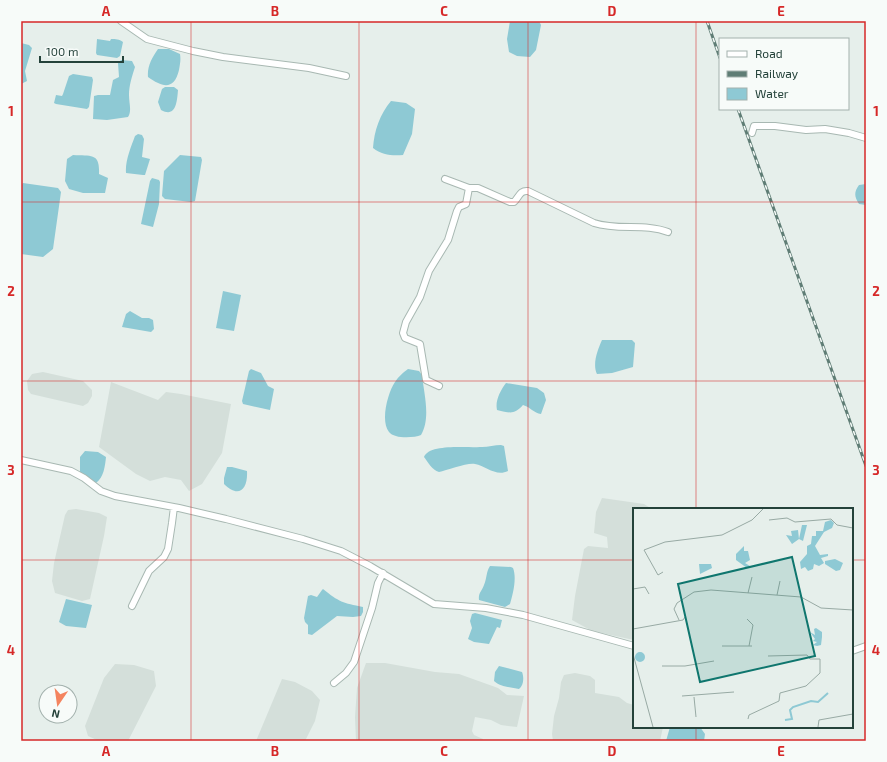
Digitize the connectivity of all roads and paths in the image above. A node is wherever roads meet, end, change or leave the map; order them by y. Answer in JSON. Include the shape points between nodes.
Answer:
{"nodes":[{"id":1,"x":121,"y":21,"type":"edge"},
{"id":2,"x":346,"y":76,"type":"dead end"},
{"id":3,"x":752,"y":133,"type":"dead end"},
{"id":4,"x":866,"y":138,"type":"edge"},
{"id":5,"x":445,"y":179,"type":"dead end"},
{"id":6,"x":469,"y":188,"type":"junction"},
{"id":7,"x":668,"y":232,"type":"dead end"},
{"id":8,"x":439,"y":386,"type":"dead end"},
{"id":9,"x":21,"y":460,"type":"edge"},
{"id":10,"x":174,"y":507,"type":"junction"},
{"id":11,"x":383,"y":573,"type":"junction"},
{"id":12,"x":132,"y":606,"type":"dead end"},
{"id":13,"x":633,"y":646,"type":"edge"},
{"id":14,"x":866,"y":646,"type":"edge"},
{"id":15,"x":853,"y":651,"type":"edge"},
{"id":16,"x":334,"y":683,"type":"dead end"}],
"edges":[{"from":1,"to":2,"type":"street","via":[[147,39],[193,51]]},
{"from":3,"to":4,"type":"street","via":[[754,126],[775,126],[849,132]]},
{"from":5,"to":6,"type":"street"},
{"from":6,"to":7,"type":"street","via":[[478,188],[510,202],[514,202],[524,190],[605,227],[659,229]]},
{"from":6,"to":8,"type":"street","via":[[466,204],[457,211],[448,240],[429,271],[403,333],[405,338],[420,344],[426,380]]},
{"from":9,"to":10,"type":"street","via":[[71,471],[101,491],[115,496]]},
{"from":10,"to":11,"type":"street","via":[[341,551]]},
{"from":10,"to":12,"type":"street","via":[[168,549],[164,557],[149,571]]},
{"from":11,"to":13,"type":"street","via":[[434,604],[486,608],[523,615]]},
{"from":11,"to":16,"type":"street","via":[[354,662]]},
{"from":14,"to":15,"type":"street"}]}
